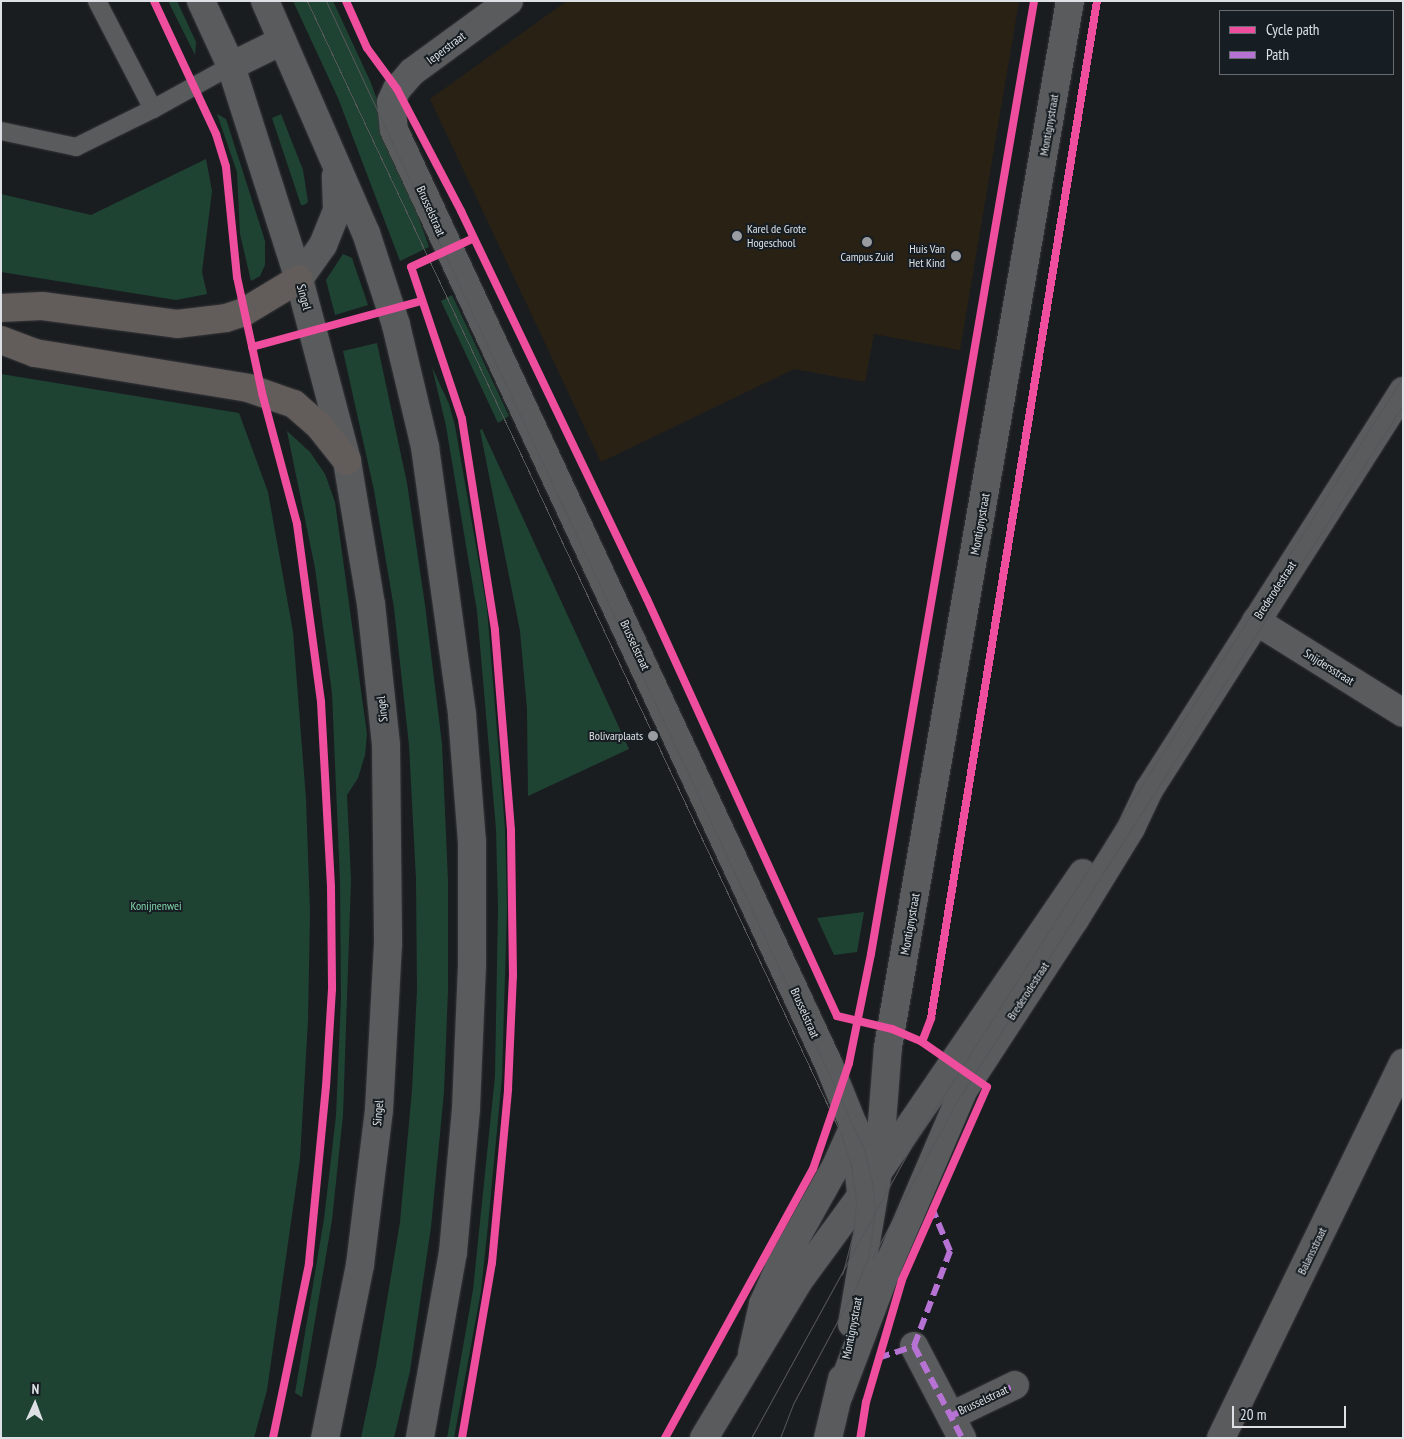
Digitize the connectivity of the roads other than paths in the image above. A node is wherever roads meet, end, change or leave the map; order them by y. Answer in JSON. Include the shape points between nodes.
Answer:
{"nodes":[{"id":1,"x":97,"y":1,"type":"edge"},
{"id":2,"x":201,"y":1,"type":"edge"},
{"id":3,"x":265,"y":1,"type":"edge"},
{"id":4,"x":509,"y":1,"type":"edge"},
{"id":5,"x":1070,"y":1,"type":"edge"},
{"id":6,"x":282,"y":42,"type":"junction"},
{"id":7,"x":231,"y":66,"type":"junction"},
{"id":8,"x":391,"y":102,"type":"joint"},
{"id":9,"x":153,"y":109,"type":"junction"},
{"id":10,"x":1,"y":131,"type":"edge"},
{"id":11,"x":335,"y":162,"type":"junction"},
{"id":12,"x":299,"y":279,"type":"junction"},
{"id":13,"x":1,"y":308,"type":"edge"},
{"id":14,"x":1,"y":340,"type":"edge"},
{"id":15,"x":1403,"y":391,"type":"edge"},
{"id":16,"x":347,"y":461,"type":"junction"},
{"id":17,"x":1256,"y":621,"type":"junction"},
{"id":18,"x":1403,"y":714,"type":"edge"},
{"id":19,"x":1149,"y":790,"type":"junction"},
{"id":20,"x":888,"y":1048,"type":"junction"},
{"id":21,"x":1403,"y":1063,"type":"edge"},
{"id":22,"x":854,"y":1127,"type":"junction"},
{"id":23,"x":870,"y":1184,"type":"junction"},
{"id":24,"x":917,"y":1197,"type":"joint"},
{"id":25,"x":914,"y":1346,"type":"dead end"},
{"id":26,"x":752,"y":1354,"type":"junction"},
{"id":27,"x":1016,"y":1385,"type":"dead end"},
{"id":28,"x":839,"y":1395,"type":"junction"},
{"id":29,"x":956,"y":1427,"type":"edge"},
{"id":30,"x":326,"y":1438,"type":"edge"},
{"id":31,"x":420,"y":1438,"type":"edge"},
{"id":32,"x":704,"y":1438,"type":"edge"},
{"id":33,"x":828,"y":1438,"type":"edge"},
{"id":34,"x":1221,"y":1438,"type":"edge"}],
"edges":[{"from":1,"to":9,"type":"lane"},
{"from":2,"to":7,"type":"street","name":"Singel"},
{"from":3,"to":6,"type":"street"},
{"from":4,"to":8,"type":"street","name":"Ieperstraat","via":[[412,72],[397,89]]},
{"from":5,"to":20,"type":"street","name":"Montignystraat"},
{"from":6,"to":7,"type":"street"},
{"from":6,"to":11,"type":"street"},
{"from":7,"to":9,"type":"lane"},
{"from":7,"to":12,"type":"street","name":"Singel"},
{"from":8,"to":22,"type":"street","name":"Brusselstraat","via":[[394,130],[764,920]]},
{"from":9,"to":10,"type":"lane","via":[[76,146]]},
{"from":11,"to":12,"type":"street","via":[[337,210],[323,245]]},
{"from":11,"to":31,"type":"street","via":[[366,233],[396,325],[425,447],[461,705],[472,842],[472,974],[462,1157],[453,1252]]},
{"from":12,"to":13,"type":"highway","via":[[244,312],[226,318],[177,324],[42,306]]},
{"from":12,"to":16,"type":"street","name":"Singel"},
{"from":14,"to":16,"type":"highway","via":[[35,353],[248,388],[286,401],[320,427]]},
{"from":15,"to":17,"type":"street","name":"Brederodestraat"},
{"from":16,"to":30,"type":"street","name":"Singel","via":[[372,604],[386,745],[388,944],[379,1110],[362,1246]]},
{"from":17,"to":18,"type":"street","name":"Snijdersstraat"},
{"from":17,"to":19,"type":"street","name":"Brederodestraat"},
{"from":19,"to":23,"type":"street","name":"Brederodestraat","via":[[1111,832]]},
{"from":19,"to":24,"type":"street","name":"Brederodestraat","via":[[1114,857],[963,1091]]},
{"from":20,"to":22,"type":"street","name":"Montignystraat"},
{"from":20,"to":23,"type":"street","name":"Montignystraat"},
{"from":21,"to":34,"type":"street","name":"Balansstraat"},
{"from":22,"to":23,"type":"street","name":"Brusselstraat"},
{"from":22,"to":26,"type":"street","name":"Montignystraat","via":[[836,1166],[778,1268],[762,1304]]},
{"from":23,"to":26,"type":"street","name":"Montignystraat","via":[[798,1282]]},
{"from":23,"to":28,"type":"street","name":"Montignystraat","via":[[865,1252]]},
{"from":24,"to":28,"type":"street","name":"Montignystraat"},
{"from":25,"to":29,"type":"street","name":"Brusselstraat"},
{"from":26,"to":32,"type":"street","name":"Montignystraat"},
{"from":27,"to":29,"type":"street","name":"Brusselstraat"},
{"from":28,"to":33,"type":"street","name":"Montignystraat"}]}
